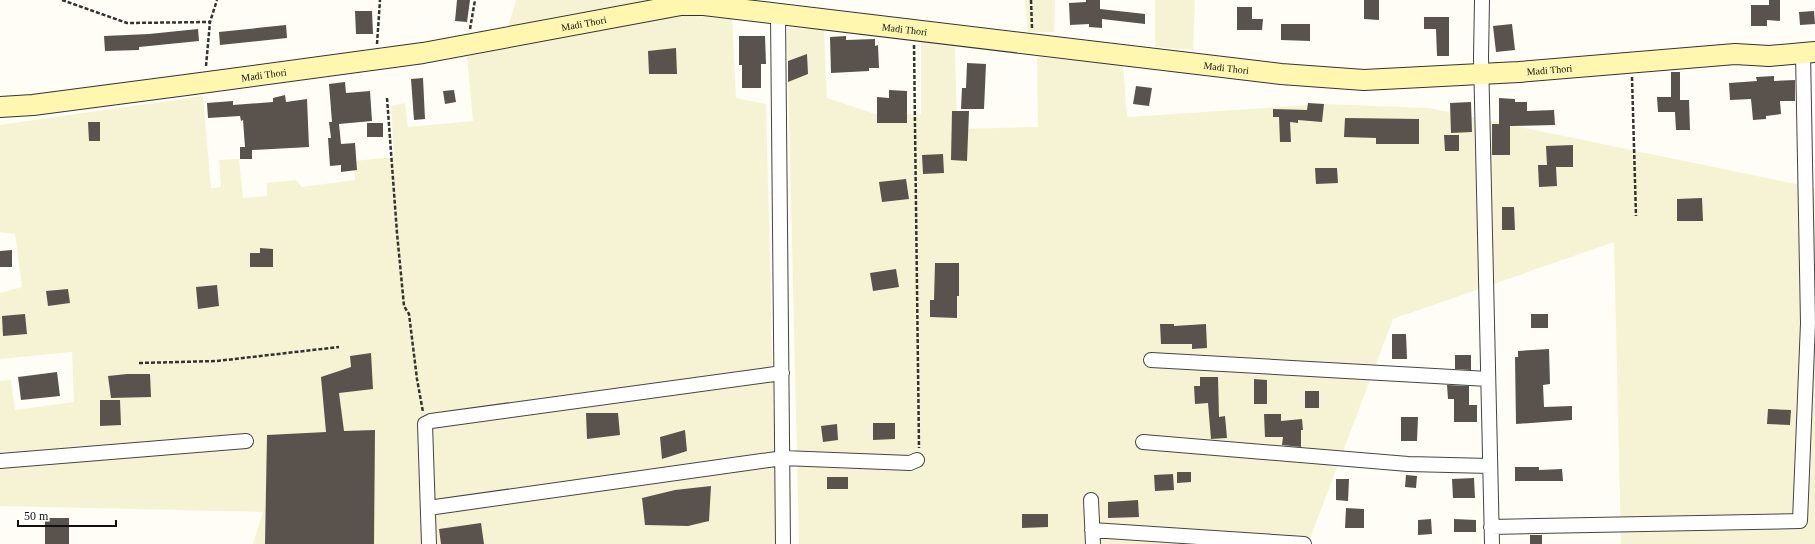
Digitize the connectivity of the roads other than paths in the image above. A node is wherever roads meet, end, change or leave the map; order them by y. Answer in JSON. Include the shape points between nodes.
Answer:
{"nodes":[{"id":1,"x":1482,"y":0,"type":"edge"},
{"id":2,"x":681,"y":2,"type":"edge"},
{"id":3,"x":778,"y":15,"type":"junction"},
{"id":4,"x":1809,"y":53,"type":"edge"},
{"id":5,"x":1481,"y":74,"type":"junction"},
{"id":6,"x":0,"y":107,"type":"edge"},
{"id":7,"x":1151,"y":360,"type":"dead end"},
{"id":8,"x":782,"y":373,"type":"junction"},
{"id":9,"x":1488,"y":379,"type":"junction"},
{"id":10,"x":246,"y":441,"type":"dead end"},
{"id":11,"x":1143,"y":442,"type":"dead end"},
{"id":12,"x":783,"y":458,"type":"junction"},
{"id":13,"x":917,"y":460,"type":"road end"},
{"id":14,"x":0,"y":461,"type":"edge"},
{"id":15,"x":1490,"y":466,"type":"junction"},
{"id":16,"x":1091,"y":500,"type":"dead end"},
{"id":17,"x":428,"y":508,"type":"junction"},
{"id":18,"x":1491,"y":527,"type":"junction"},
{"id":19,"x":1092,"y":530,"type":"junction"},
{"id":20,"x":1171,"y":539,"type":"edge"},
{"id":21,"x":429,"y":544,"type":"edge"},
{"id":22,"x":783,"y":544,"type":"edge"},
{"id":23,"x":1093,"y":544,"type":"edge"},
{"id":24,"x":1304,"y":544,"type":"edge"},
{"id":25,"x":1492,"y":544,"type":"edge"}],
"edges":[{"from":1,"to":5,"type":"street"},
{"from":2,"to":3,"type":"main road","name":"Madi Thori"},
{"from":2,"to":6,"type":"main road","name":"Madi Thori","via":[[466,46],[376,60]]},
{"from":3,"to":5,"type":"main road","name":"Madi Thori","via":[[1281,74],[1364,80]]},
{"from":3,"to":8,"type":"street"},
{"from":4,"to":5,"type":"main road","name":"Madi Thori","via":[[1769,56],[1734,54]]},
{"from":4,"to":18,"type":"street","via":[[1805,235],[1808,323],[1800,521]]},
{"from":5,"to":9,"type":"street"},
{"from":7,"to":9,"type":"street"},
{"from":8,"to":12,"type":"street"},
{"from":8,"to":17,"type":"street","via":[[431,421],[425,424]]},
{"from":9,"to":15,"type":"street"},
{"from":10,"to":14,"type":"street"},
{"from":11,"to":15,"type":"street","via":[[1408,464]]},
{"from":12,"to":13,"type":"street","via":[[910,462]]},
{"from":12,"to":17,"type":"street"},
{"from":12,"to":22,"type":"street"},
{"from":15,"to":18,"type":"street"},
{"from":16,"to":19,"type":"street"},
{"from":17,"to":21,"type":"street"},
{"from":18,"to":25,"type":"street"},
{"from":19,"to":20,"type":"street"},
{"from":19,"to":23,"type":"street"},
{"from":20,"to":24,"type":"street"}]}
